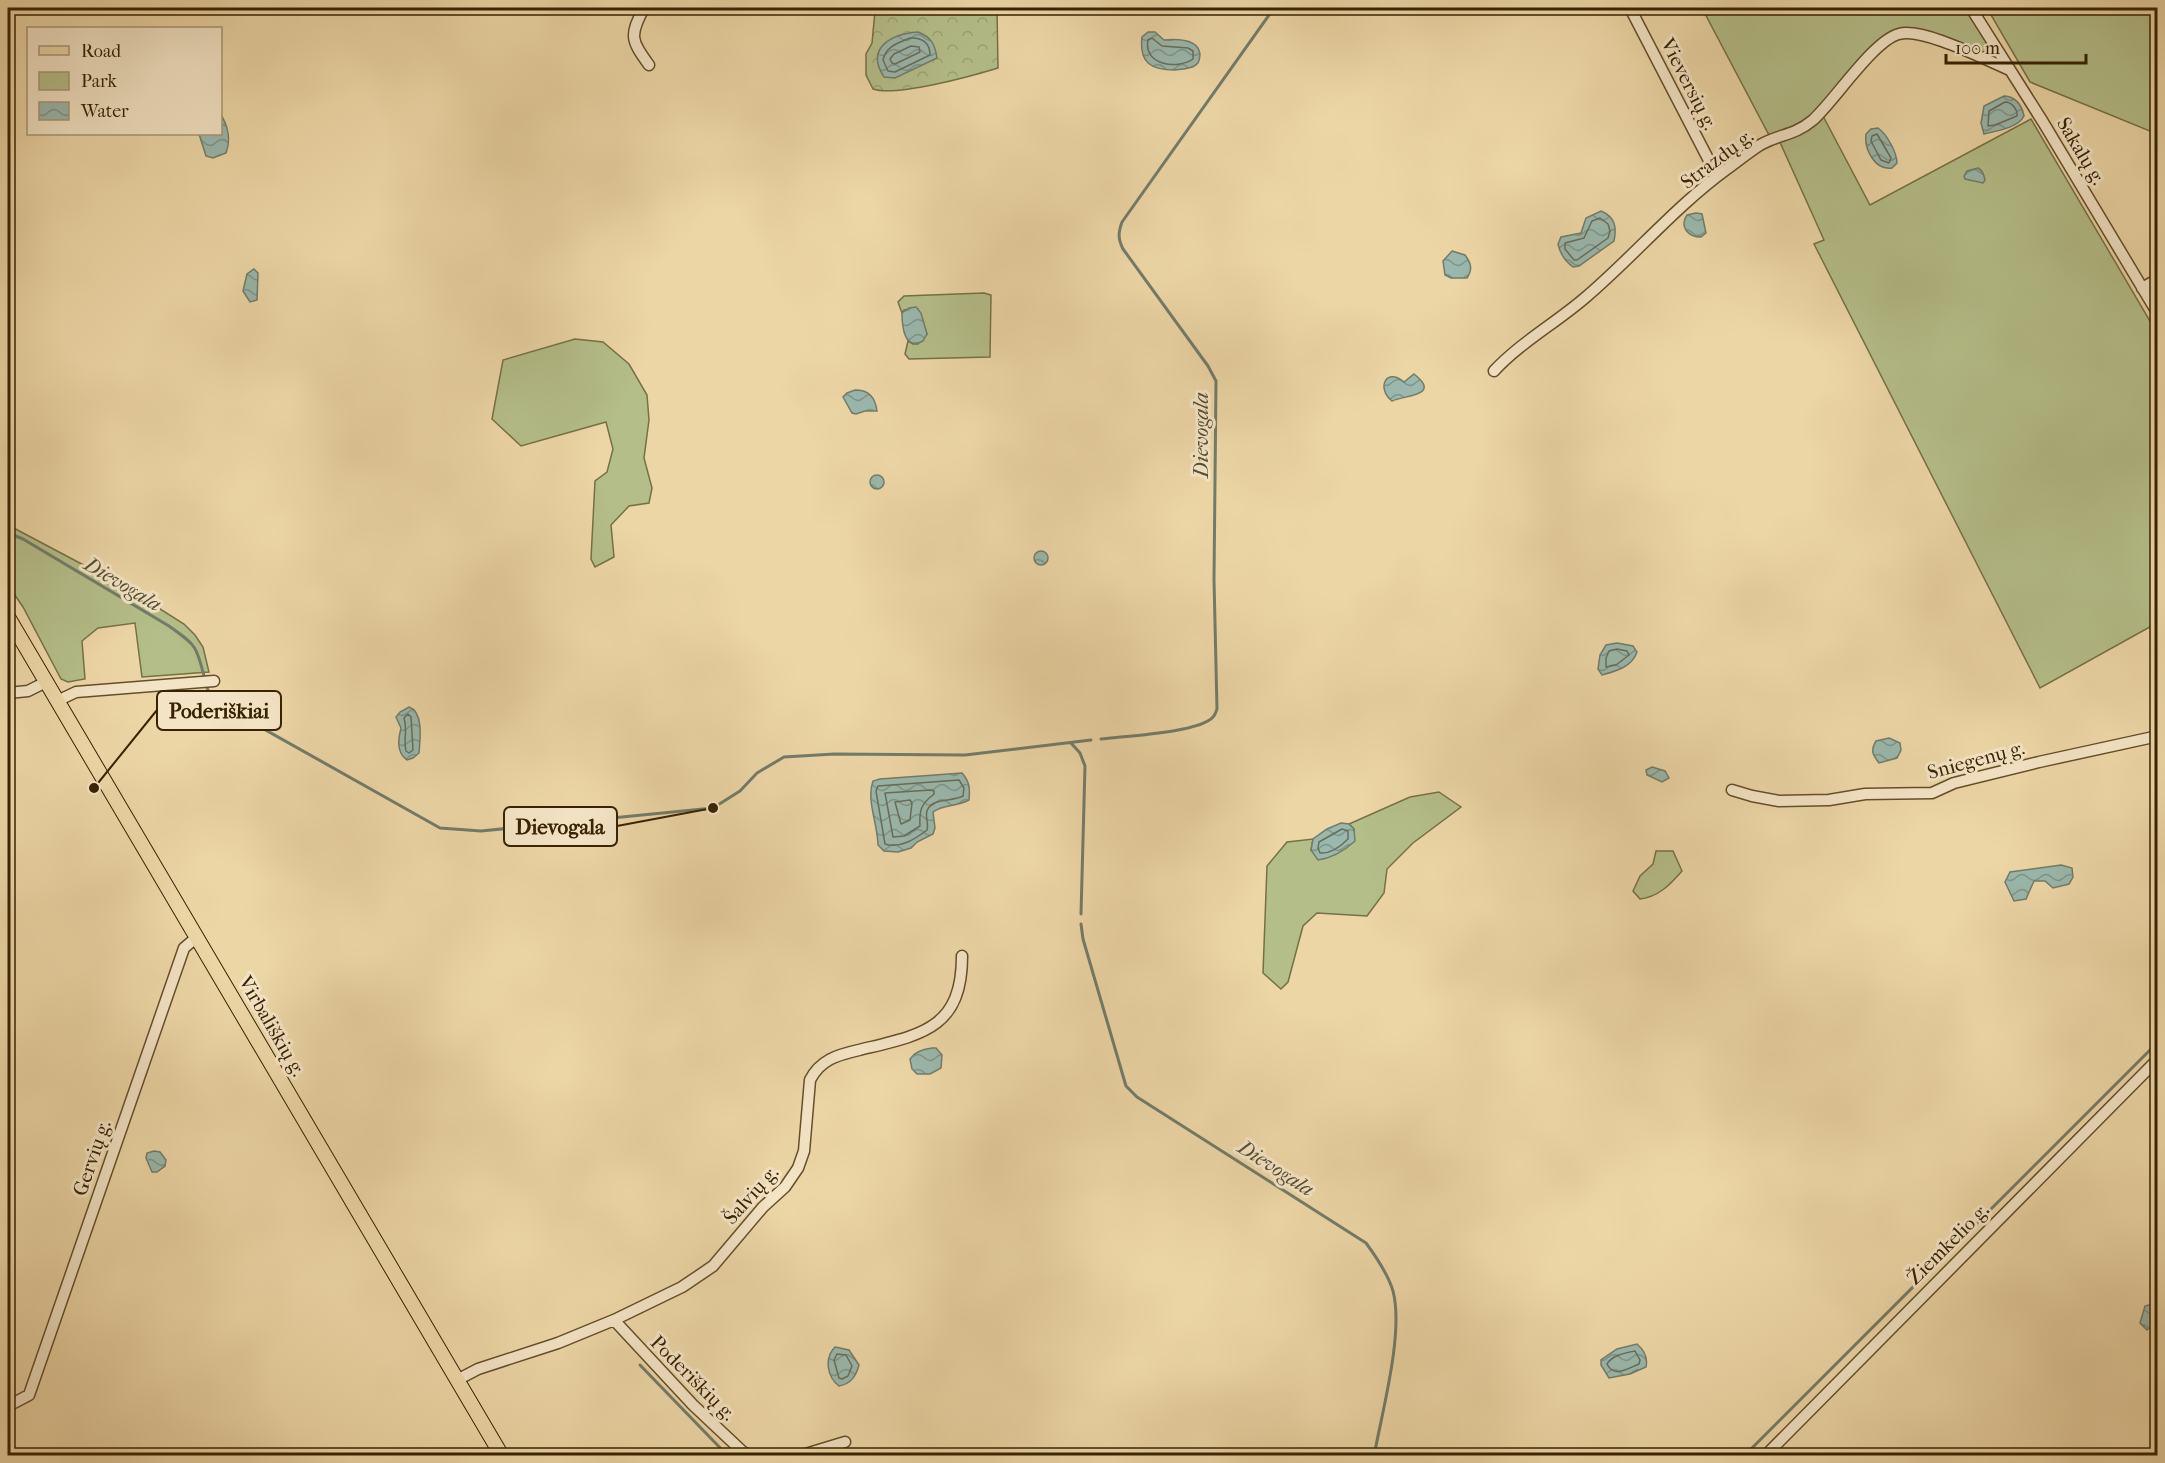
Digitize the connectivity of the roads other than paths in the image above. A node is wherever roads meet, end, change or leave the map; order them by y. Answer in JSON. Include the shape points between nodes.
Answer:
{"nodes":[{"id":1,"x":644,"y":8,"type":"edge"},
{"id":2,"x":1630,"y":8,"type":"edge"},
{"id":3,"x":1971,"y":8,"type":"edge"},
{"id":4,"x":649,"y":65,"type":"dead end"},
{"id":5,"x":2010,"y":70,"type":"junction"},
{"id":6,"x":1717,"y":176,"type":"junction"},
{"id":7,"x":2157,"y":279,"type":"edge"},
{"id":8,"x":2142,"y":288,"type":"junction"},
{"id":9,"x":2157,"y":314,"type":"edge"},
{"id":10,"x":1494,"y":371,"type":"dead end"},
{"id":11,"x":8,"y":617,"type":"edge"},
{"id":12,"x":214,"y":681,"type":"dead end"},
{"id":13,"x":46,"y":682,"type":"junction"},
{"id":14,"x":8,"y":693,"type":"edge"},
{"id":15,"x":57,"y":701,"type":"junction"},
{"id":16,"x":2157,"y":736,"type":"edge"},
{"id":17,"x":1732,"y":790,"type":"dead end"},
{"id":18,"x":196,"y":937,"type":"junction"},
{"id":19,"x":962,"y":956,"type":"dead end"},
{"id":20,"x":2157,"y":1059,"type":"edge"},
{"id":21,"x":614,"y":1320,"type":"junction"},
{"id":22,"x":457,"y":1380,"type":"junction"},
{"id":23,"x":8,"y":1406,"type":"edge"},
{"id":24,"x":844,"y":1442,"type":"dead end"},
{"id":25,"x":502,"y":1455,"type":"edge"},
{"id":26,"x":751,"y":1455,"type":"edge"},
{"id":27,"x":799,"y":1455,"type":"edge"},
{"id":28,"x":1765,"y":1455,"type":"edge"}],
"edges":[{"from":1,"to":4,"type":"street","via":[[633,33],[635,44]]},
{"from":2,"to":6,"type":"street","name":"Vieversių g."},
{"from":3,"to":5,"type":"street","name":"Sakalų g."},
{"from":5,"to":6,"type":"street","name":"Strazdų g.","via":[[1914,33],[1890,37],[1810,122],[1792,134],[1762,144]]},
{"from":5,"to":8,"type":"street","name":"Sakalų g."},
{"from":6,"to":10,"type":"street","name":"Strazdų g.","via":[[1586,298]]},
{"from":7,"to":8,"type":"street"},
{"from":8,"to":9,"type":"street","name":"Sakalų g."},
{"from":11,"to":13,"type":"main road","name":"Virbališkių g."},
{"from":12,"to":15,"type":"street","via":[[76,692]]},
{"from":13,"to":14,"type":"street","via":[[28,691]]},
{"from":13,"to":15,"type":"main road","name":"Virbališkių g."},
{"from":15,"to":18,"type":"main road","name":"Virbališkių g."},
{"from":16,"to":17,"type":"street","name":"Sniegenų g.","via":[[2028,764],[1954,783],[1932,793],[1779,801]]},
{"from":18,"to":22,"type":"main road","name":"Virbališkių g."},
{"from":18,"to":23,"type":"street","name":"Gervių g.","via":[[184,948],[29,1395]]},
{"from":19,"to":21,"type":"street","name":"Šalvių g.","via":[[957,995],[950,1011],[938,1021],[909,1038],[838,1054],[815,1071],[810,1080],[804,1151],[798,1168],[713,1266],[682,1287]]},
{"from":20,"to":28,"type":"street","name":"Žiemkelio g."},
{"from":21,"to":22,"type":"street","name":"Šalvių g."},
{"from":21,"to":26,"type":"street","name":"Poderiškių g.","via":[[693,1405]]},
{"from":22,"to":25,"type":"main road","name":"Virbališkių g."},
{"from":24,"to":27,"type":"street"}]}
